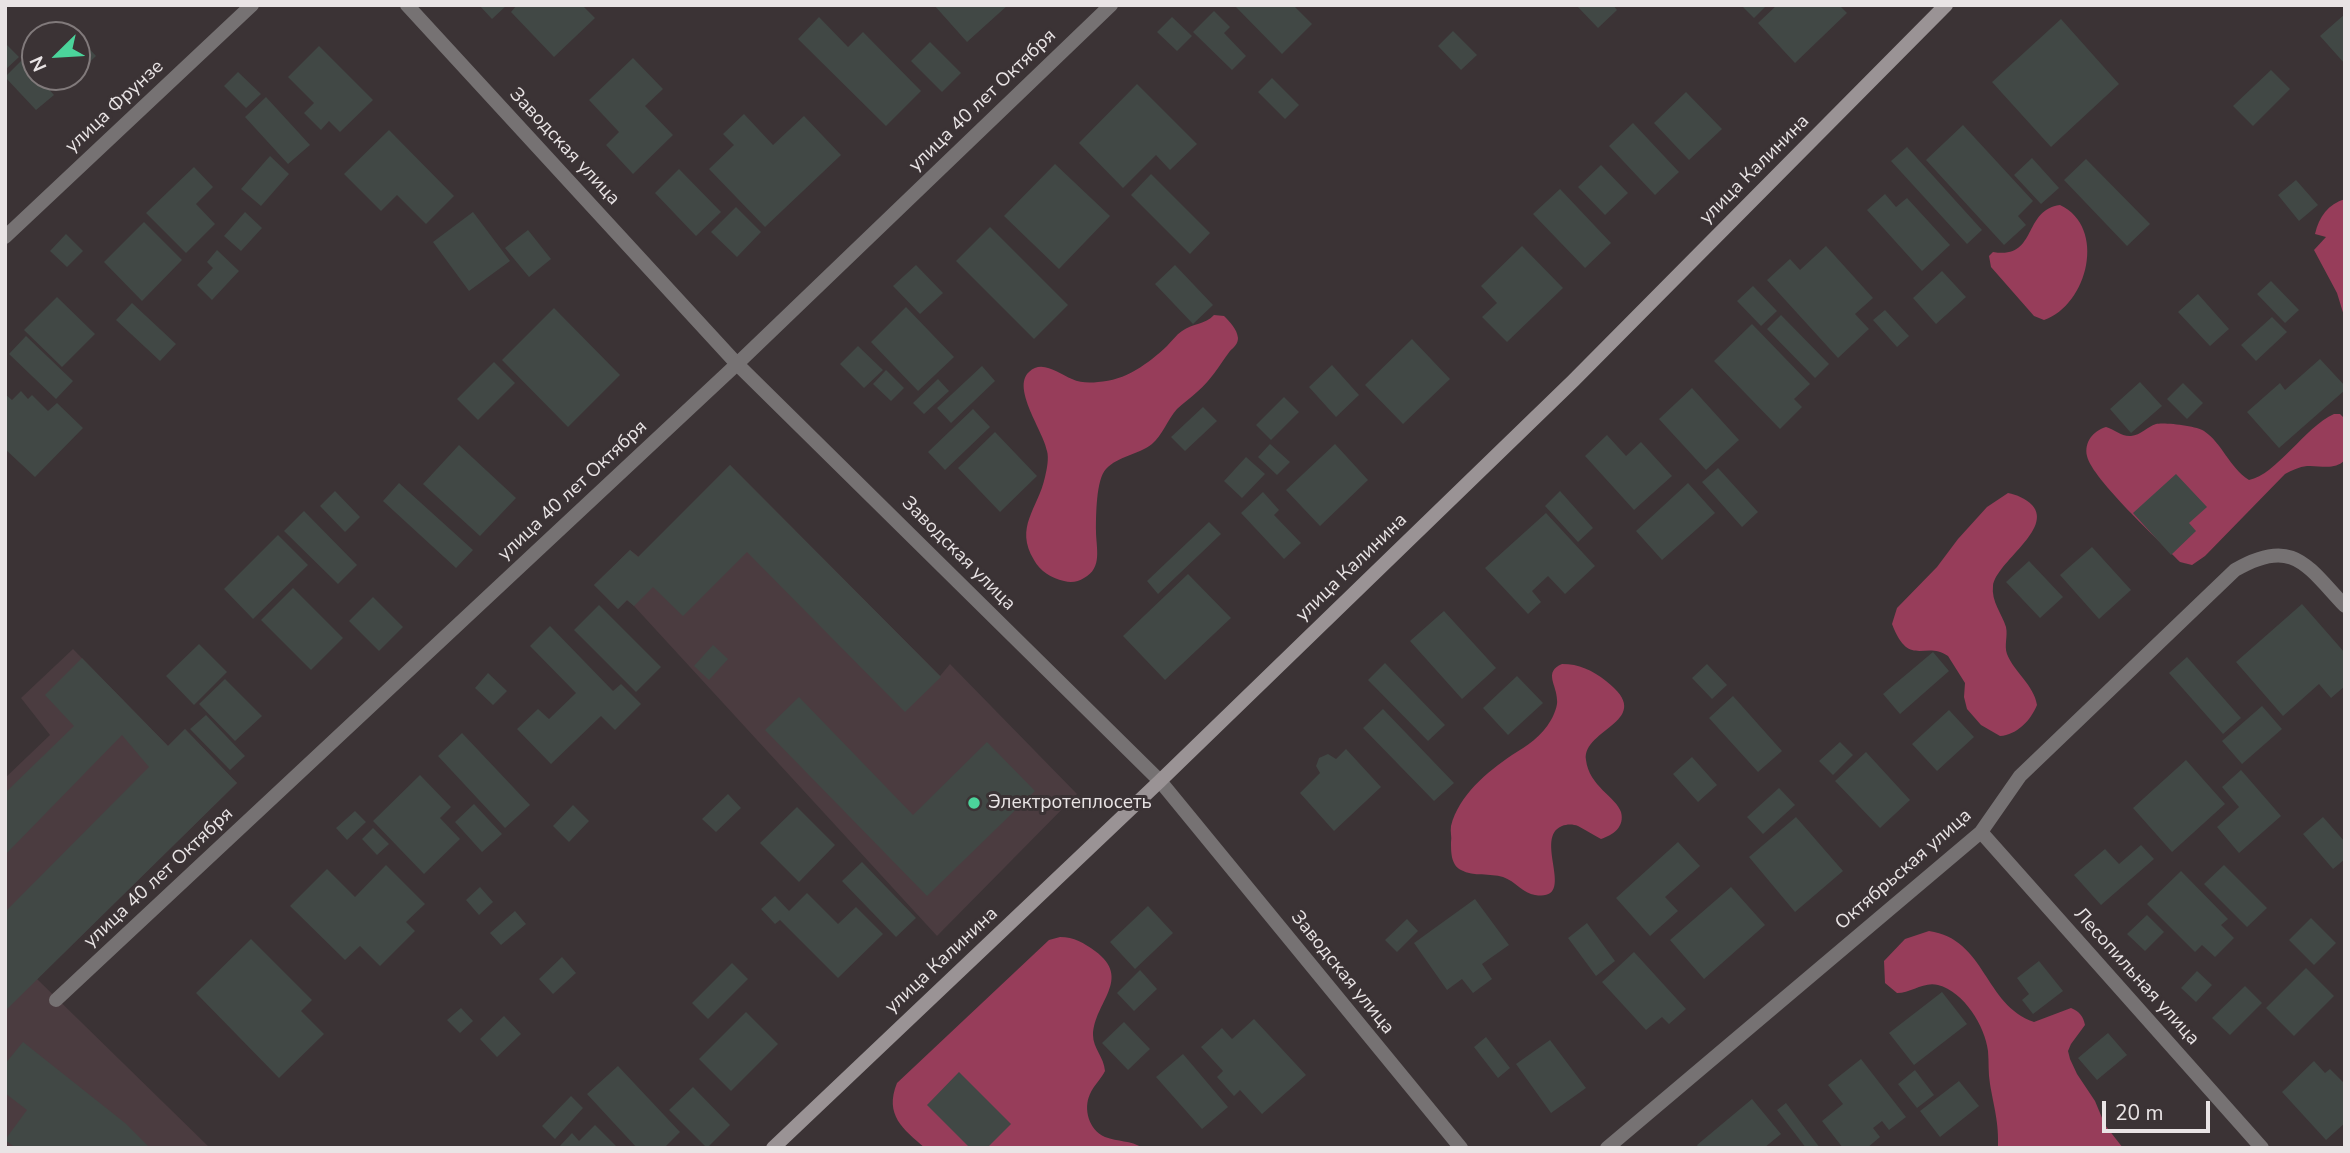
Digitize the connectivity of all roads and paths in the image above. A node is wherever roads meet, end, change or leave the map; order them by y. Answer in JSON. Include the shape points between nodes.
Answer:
{"nodes":[{"id":1,"x":252,"y":5,"type":"edge"},
{"id":2,"x":407,"y":5,"type":"edge"},
{"id":3,"x":1111,"y":5,"type":"edge"},
{"id":4,"x":1946,"y":5,"type":"edge"},
{"id":5,"x":5,"y":237,"type":"edge"},
{"id":6,"x":737,"y":364,"type":"junction"},
{"id":7,"x":2345,"y":606,"type":"edge"},
{"id":8,"x":1160,"y":781,"type":"junction"},
{"id":9,"x":1981,"y":832,"type":"junction"},
{"id":10,"x":57,"y":1000,"type":"dead end"},
{"id":11,"x":773,"y":1148,"type":"edge"},
{"id":12,"x":1461,"y":1148,"type":"edge"},
{"id":13,"x":1607,"y":1148,"type":"edge"},
{"id":14,"x":2262,"y":1148,"type":"edge"}],
"edges":[{"from":1,"to":5,"type":"street","name":"улица Фрунзе"},
{"from":2,"to":6,"type":"street","name":"Заводская улица"},
{"from":3,"to":6,"type":"street","name":"улица 40 лет Октября"},
{"from":4,"to":8,"type":"street","name":"улица Калинина","via":[[1573,381]]},
{"from":6,"to":8,"type":"street","name":"Заводская улица"},
{"from":6,"to":10,"type":"street","name":"улица 40 лет Октября"},
{"from":7,"to":9,"type":"street","name":"Октябрьская улица","via":[[2302,560],[2279,555],[2255,558],[2235,570],[2021,776]]},
{"from":8,"to":11,"type":"street","name":"улица Калинина"},
{"from":8,"to":12,"type":"street","name":"Заводская улица"},
{"from":9,"to":13,"type":"street","name":"Октябрьская улица"},
{"from":9,"to":14,"type":"street","name":"Лесопильная улица"}]}
